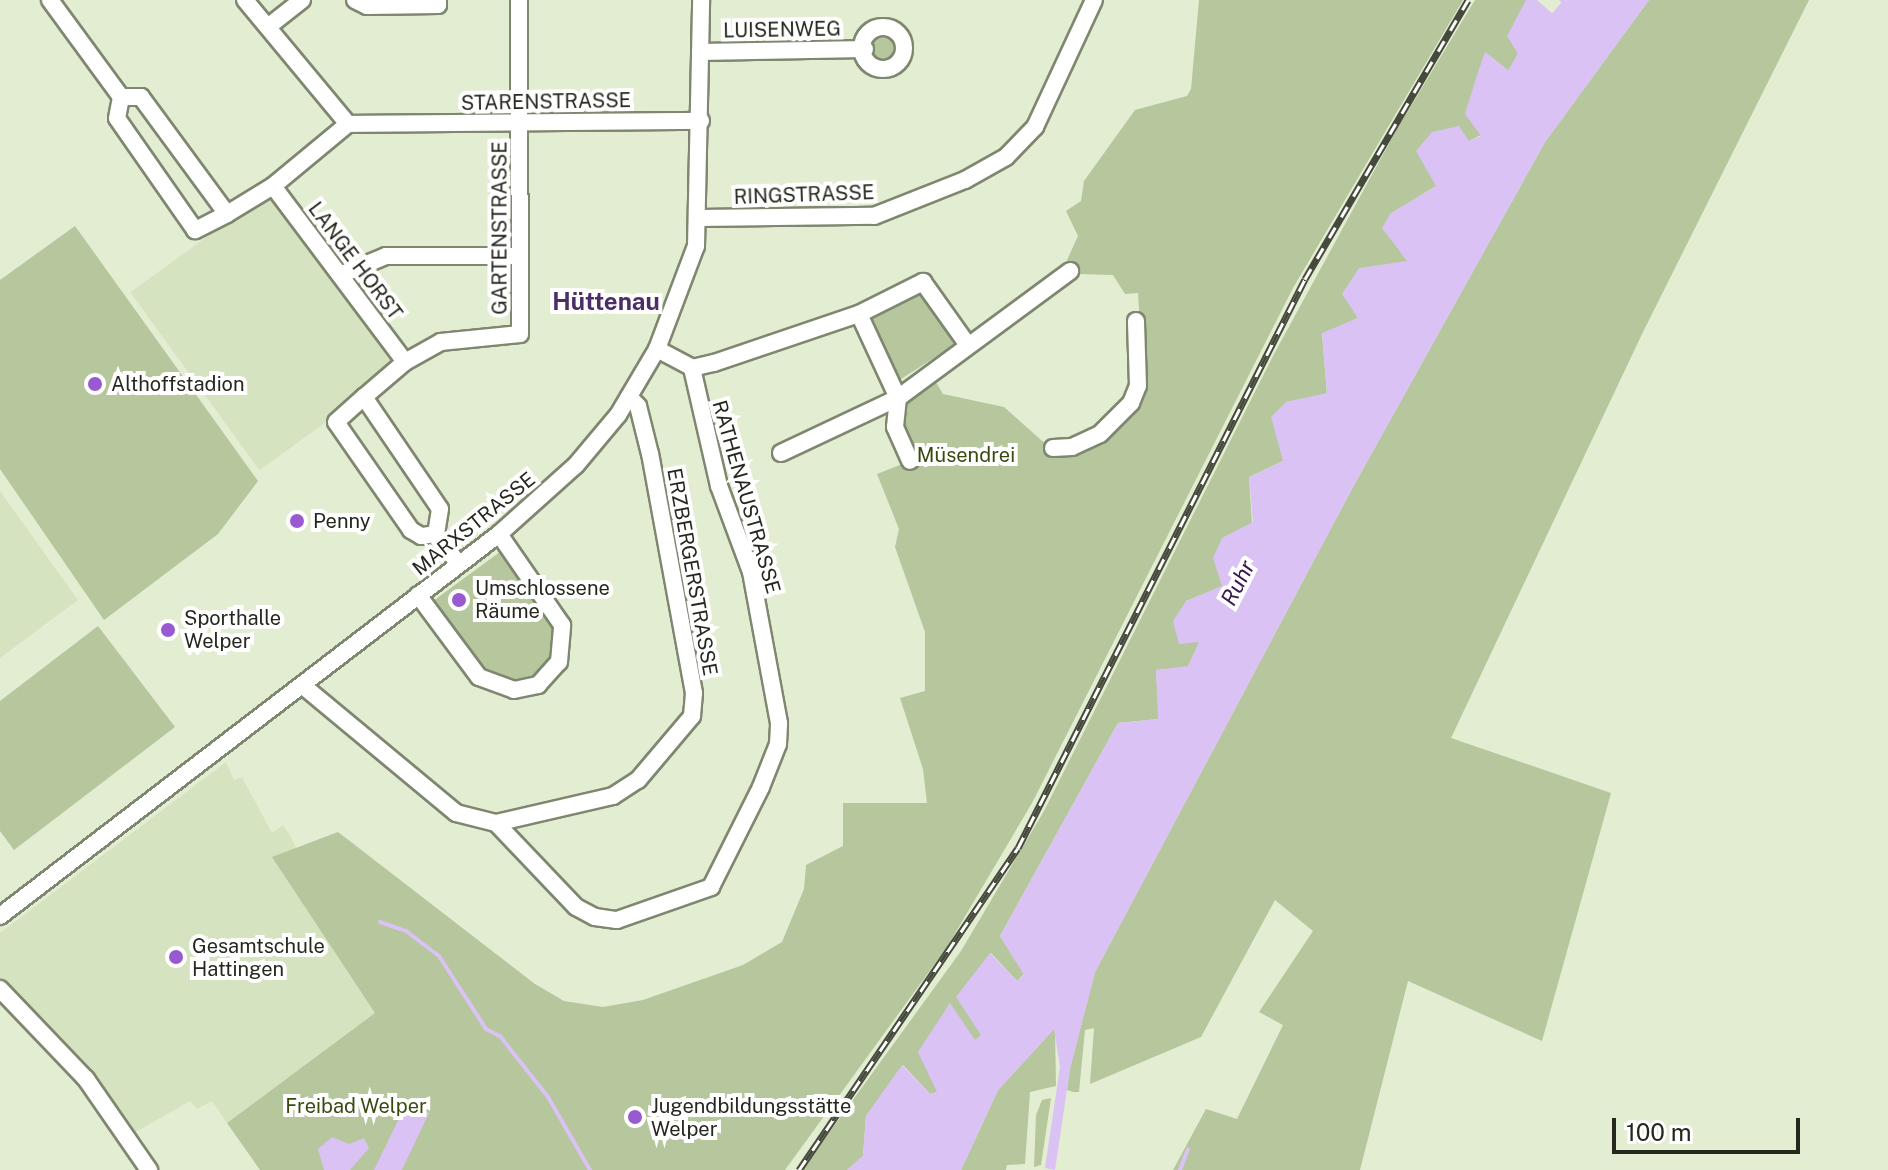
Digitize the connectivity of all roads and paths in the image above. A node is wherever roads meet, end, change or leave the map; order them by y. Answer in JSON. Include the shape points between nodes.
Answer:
{"nodes":[{"id":1,"x":50,"y":0,"type":"edge"},
{"id":2,"x":245,"y":0,"type":"edge"},
{"id":3,"x":302,"y":0,"type":"edge"},
{"id":4,"x":355,"y":0,"type":"edge"},
{"id":5,"x":438,"y":0,"type":"edge"},
{"id":6,"x":519,"y":0,"type":"edge"},
{"id":7,"x":701,"y":0,"type":"edge"},
{"id":8,"x":1094,"y":0,"type":"edge"},
{"id":9,"x":269,"y":26,"type":"junction"},
{"id":10,"x":865,"y":49,"type":"dead end"},
{"id":11,"x":700,"y":52,"type":"junction"},
{"id":12,"x":121,"y":97,"type":"junction"},
{"id":13,"x":701,"y":121,"type":"junction"},
{"id":14,"x":519,"y":123,"type":"junction"},
{"id":15,"x":348,"y":124,"type":"junction"},
{"id":16,"x":273,"y":186,"type":"junction"},
{"id":17,"x":227,"y":214,"type":"junction"},
{"id":18,"x":699,"y":218,"type":"junction"},
{"id":19,"x":519,"y":256,"type":"junction"},
{"id":20,"x":1070,"y":271,"type":"dead end"},
{"id":21,"x":340,"y":275,"type":"junction"},
{"id":22,"x":859,"y":314,"type":"junction"},
{"id":23,"x":1136,"y":321,"type":"dead end"},
{"id":24,"x":967,"y":344,"type":"junction"},
{"id":25,"x":657,"y":349,"type":"junction"},
{"id":26,"x":405,"y":362,"type":"junction"},
{"id":27,"x":692,"y":368,"type":"junction"},
{"id":28,"x":364,"y":397,"type":"junction"},
{"id":29,"x":629,"y":397,"type":"junction"},
{"id":30,"x":898,"y":398,"type":"junction"},
{"id":31,"x":1053,"y":448,"type":"dead end"},
{"id":32,"x":781,"y":453,"type":"dead end"},
{"id":33,"x":910,"y":461,"type":"dead end"},
{"id":34,"x":436,"y":534,"type":"junction"},
{"id":35,"x":499,"y":534,"type":"junction"},
{"id":36,"x":458,"y":563,"type":"junction"},
{"id":37,"x":418,"y":595,"type":"junction"},
{"id":38,"x":302,"y":685,"type":"junction"},
{"id":39,"x":496,"y":823,"type":"junction"},
{"id":40,"x":0,"y":916,"type":"edge"},
{"id":41,"x":0,"y":989,"type":"edge"},
{"id":42,"x":149,"y":1170,"type":"edge"}],
"edges":[{"from":1,"to":12,"type":"street"},
{"from":2,"to":9,"type":"street"},
{"from":3,"to":9,"type":"street"},
{"from":4,"to":5,"type":"street","via":[[367,6],[438,5]]},
{"from":6,"to":14,"type":"street","name":"GARTENSTRASSE"},
{"from":7,"to":11,"type":"street","name":"MARXSTRASSE"},
{"from":8,"to":18,"type":"street","name":"RINGSTRASSE","via":[[1035,127],[1006,157],[965,180],[874,216]]},
{"from":9,"to":15,"type":"street"},
{"from":10,"to":11,"type":"street","name":"LUISENWEG"},
{"from":11,"to":13,"type":"street","name":"MARXSTRASSE"},
{"from":12,"to":17,"type":"street","via":[[141,97]]},
{"from":12,"to":17,"type":"street","via":[[121,126],[195,230]]},
{"from":13,"to":14,"type":"street","name":"STARENSTRASSE"},
{"from":13,"to":18,"type":"street","name":"MARXSTRASSE"},
{"from":14,"to":15,"type":"street","name":"STARENSTRASSE"},
{"from":14,"to":19,"type":"street","name":"GARTENSTRASSE"},
{"from":15,"to":16,"type":"street"},
{"from":16,"to":17,"type":"street"},
{"from":16,"to":21,"type":"street","name":"LANGE HORST"},
{"from":18,"to":25,"type":"street","name":"MARXSTRASSE","via":[[691,268]]},
{"from":19,"to":21,"type":"street","via":[[386,256]]},
{"from":19,"to":26,"type":"street","name":"GARTENSTRASSE","via":[[520,334],[458,337]]},
{"from":20,"to":24,"type":"street"},
{"from":21,"to":26,"type":"street","name":"LANGE HORST"},
{"from":22,"to":24,"type":"street","via":[[923,282]]},
{"from":22,"to":27,"type":"street"},
{"from":22,"to":30,"type":"street"},
{"from":23,"to":31,"type":"street","via":[[1138,386],[1131,403],[1100,434],[1072,447]]},
{"from":24,"to":30,"type":"street"},
{"from":25,"to":27,"type":"street"},
{"from":25,"to":29,"type":"street","name":"MARXSTRASSE"},
{"from":26,"to":28,"type":"street"},
{"from":27,"to":39,"type":"street","name":"RATHENAUSTRASSE","via":[[719,486],[751,572],[779,723],[778,744],[761,787],[711,887],[617,920],[576,907]]},
{"from":28,"to":34,"type":"street","via":[[440,509]]},
{"from":28,"to":34,"type":"street","via":[[336,422],[411,530],[421,536]]},
{"from":29,"to":35,"type":"street","name":"MARXSTRASSE","via":[[576,465]]},
{"from":29,"to":39,"type":"street","name":"ERZBERGERSTRASSE","via":[[638,406],[650,454],[690,663],[692,716],[622,793]]},
{"from":30,"to":32,"type":"street"},
{"from":30,"to":33,"type":"street","via":[[895,427]]},
{"from":34,"to":36,"type":"street"},
{"from":35,"to":36,"type":"street","name":"MARXSTRASSE"},
{"from":35,"to":37,"type":"street","via":[[562,625],[559,662],[538,685],[514,690],[479,677]]},
{"from":36,"to":37,"type":"street","name":"MARXSTRASSE"},
{"from":37,"to":38,"type":"street","name":"MARXSTRASSE"},
{"from":38,"to":39,"type":"street","name":"ERZBERGERSTRASSE","via":[[456,813]]},
{"from":38,"to":40,"type":"street","name":"MARXSTRASSE"},
{"from":41,"to":42,"type":"street","via":[[86,1079]]}]}
